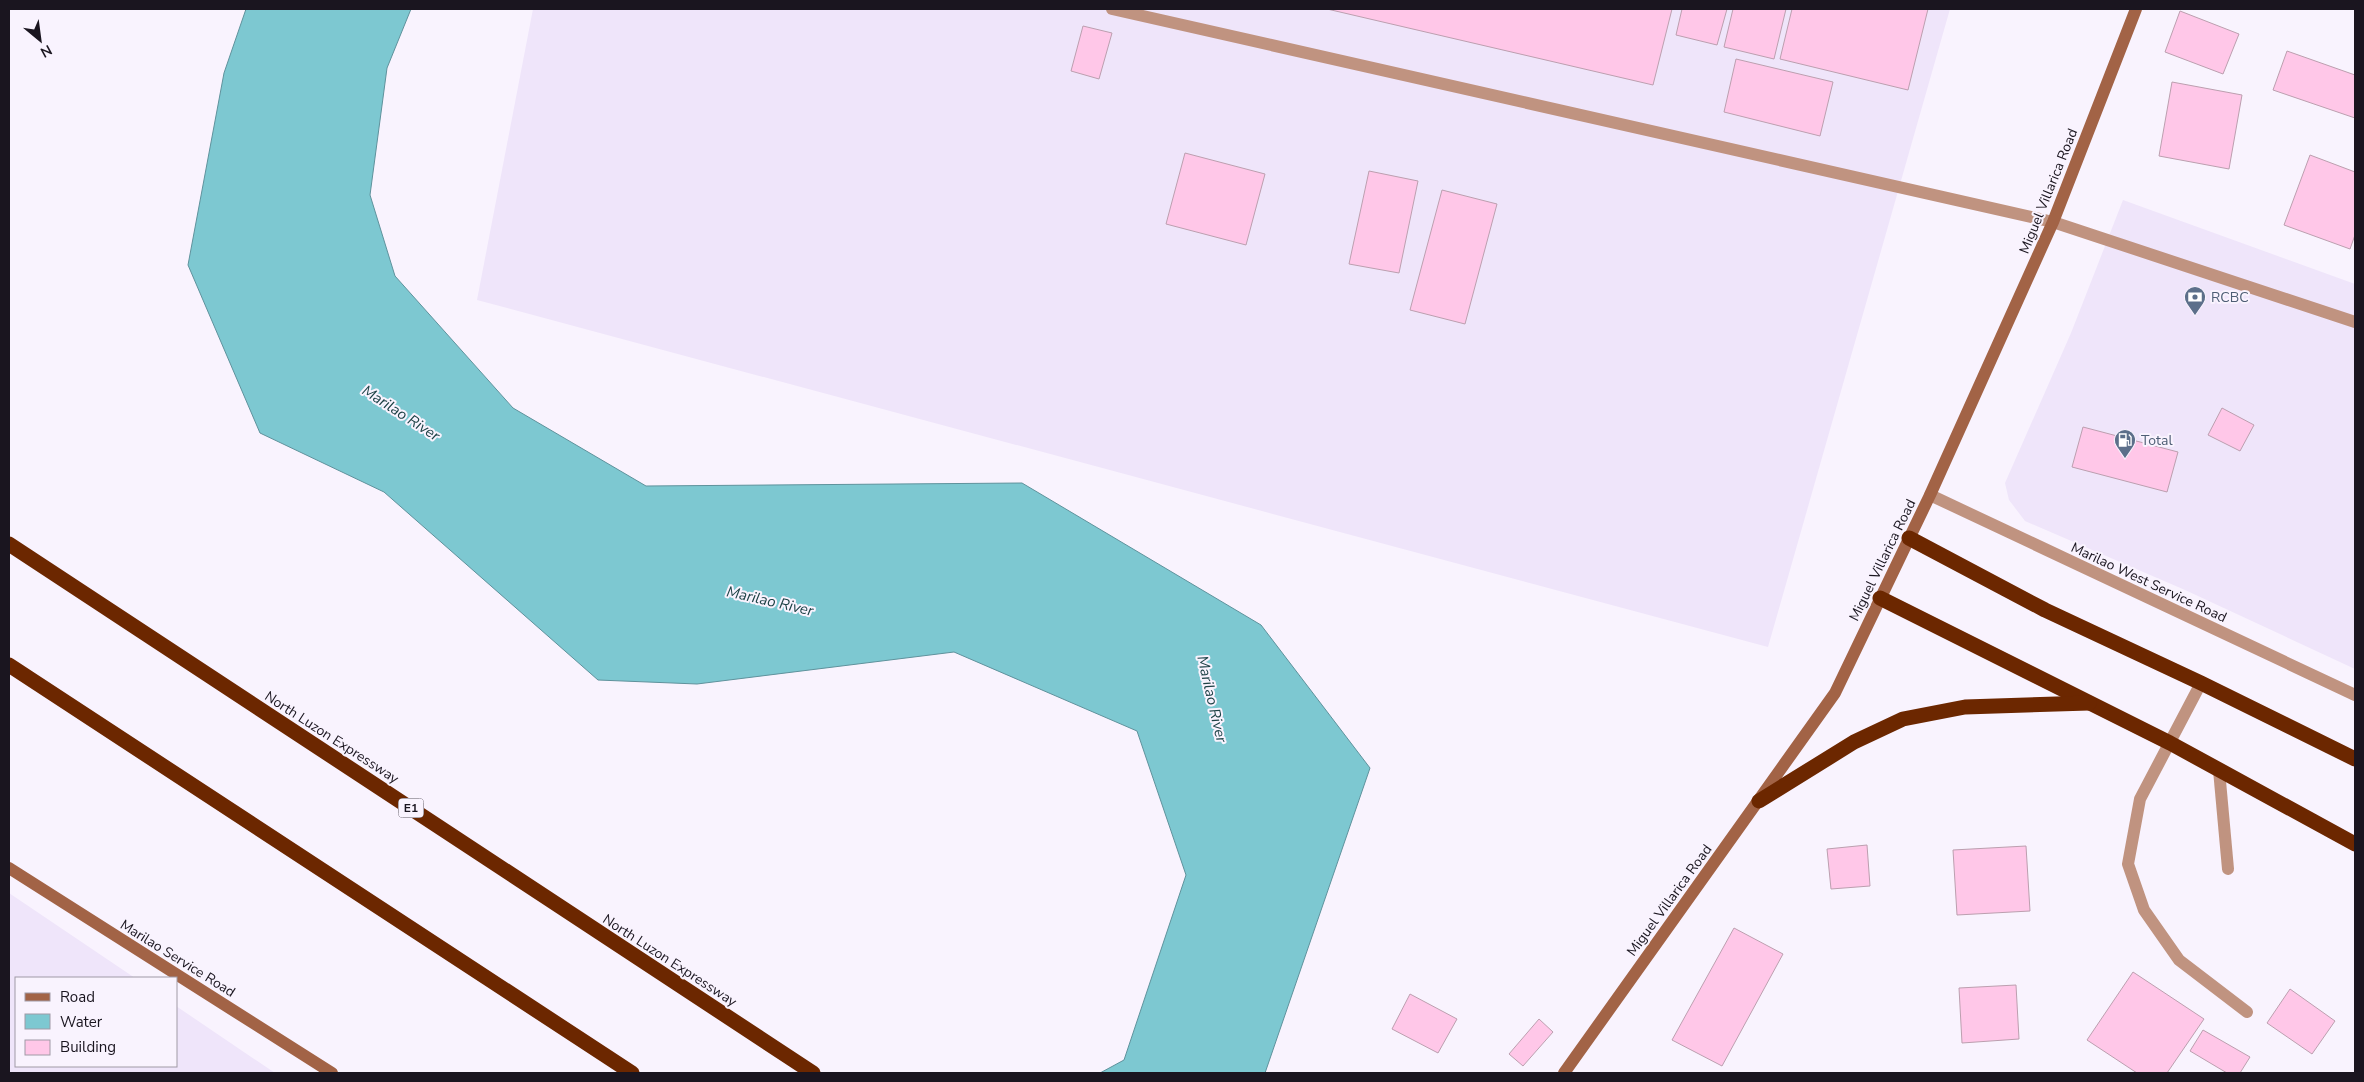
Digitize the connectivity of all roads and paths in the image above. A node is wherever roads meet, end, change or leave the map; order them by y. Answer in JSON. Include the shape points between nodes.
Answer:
{"nodes":[{"id":1,"x":1112,"y":9,"type":"edge"},
{"id":2,"x":2136,"y":9,"type":"edge"},
{"id":3,"x":2053,"y":222,"type":"junction"},
{"id":4,"x":2355,"y":322,"type":"edge"},
{"id":5,"x":1930,"y":496,"type":"junction"},
{"id":6,"x":1909,"y":538,"type":"junction"},
{"id":7,"x":9,"y":544,"type":"edge"},
{"id":8,"x":1880,"y":598,"type":"junction"},
{"id":9,"x":9,"y":666,"type":"edge"},
{"id":10,"x":2201,"y":683,"type":"junction"},
{"id":11,"x":2355,"y":695,"type":"edge"},
{"id":12,"x":2091,"y":703,"type":"junction"},
{"id":13,"x":2170,"y":743,"type":"junction"},
{"id":14,"x":2355,"y":759,"type":"edge"},
{"id":15,"x":2219,"y":770,"type":"junction"},
{"id":16,"x":1759,"y":801,"type":"junction"},
{"id":17,"x":2355,"y":844,"type":"edge"},
{"id":18,"x":9,"y":868,"type":"edge"},
{"id":19,"x":2228,"y":869,"type":"dead end"},
{"id":20,"x":2247,"y":1012,"type":"dead end"},
{"id":21,"x":332,"y":1073,"type":"edge"},
{"id":22,"x":632,"y":1073,"type":"edge"},
{"id":23,"x":813,"y":1073,"type":"edge"},
{"id":24,"x":1564,"y":1073,"type":"edge"}],
"edges":[{"from":1,"to":3,"type":"street"},
{"from":2,"to":3,"type":"main road","name":"Miguel Villarica Road"},
{"from":3,"to":4,"type":"street"},
{"from":3,"to":5,"type":"main road","name":"Miguel Villarica Road"},
{"from":5,"to":6,"type":"main road","name":"Miguel Villarica Road"},
{"from":5,"to":11,"type":"street","name":"Marilao West Service Road"},
{"from":6,"to":8,"type":"main road","name":"Miguel Villarica Road"},
{"from":6,"to":10,"type":"highway","via":[[2045,610]]},
{"from":7,"to":23,"type":"highway","name":"North Luzon Expressway","number":"E1"},
{"from":8,"to":12,"type":"highway"},
{"from":8,"to":16,"type":"main road","name":"Miguel Villarica Road","via":[[1835,693]]},
{"from":9,"to":22,"type":"highway"},
{"from":10,"to":13,"type":"street"},
{"from":10,"to":14,"type":"highway"},
{"from":12,"to":13,"type":"highway"},
{"from":12,"to":16,"type":"highway","via":[[1965,707],[1903,718],[1854,742]]},
{"from":13,"to":15,"type":"highway"},
{"from":13,"to":20,"type":"street","via":[[2140,799],[2128,864],[2144,910],[2178,960]]},
{"from":15,"to":17,"type":"highway"},
{"from":15,"to":19,"type":"street"},
{"from":16,"to":24,"type":"main road","name":"Miguel Villarica Road"},
{"from":18,"to":21,"type":"main road","name":"Marilao Service Road"}]}
